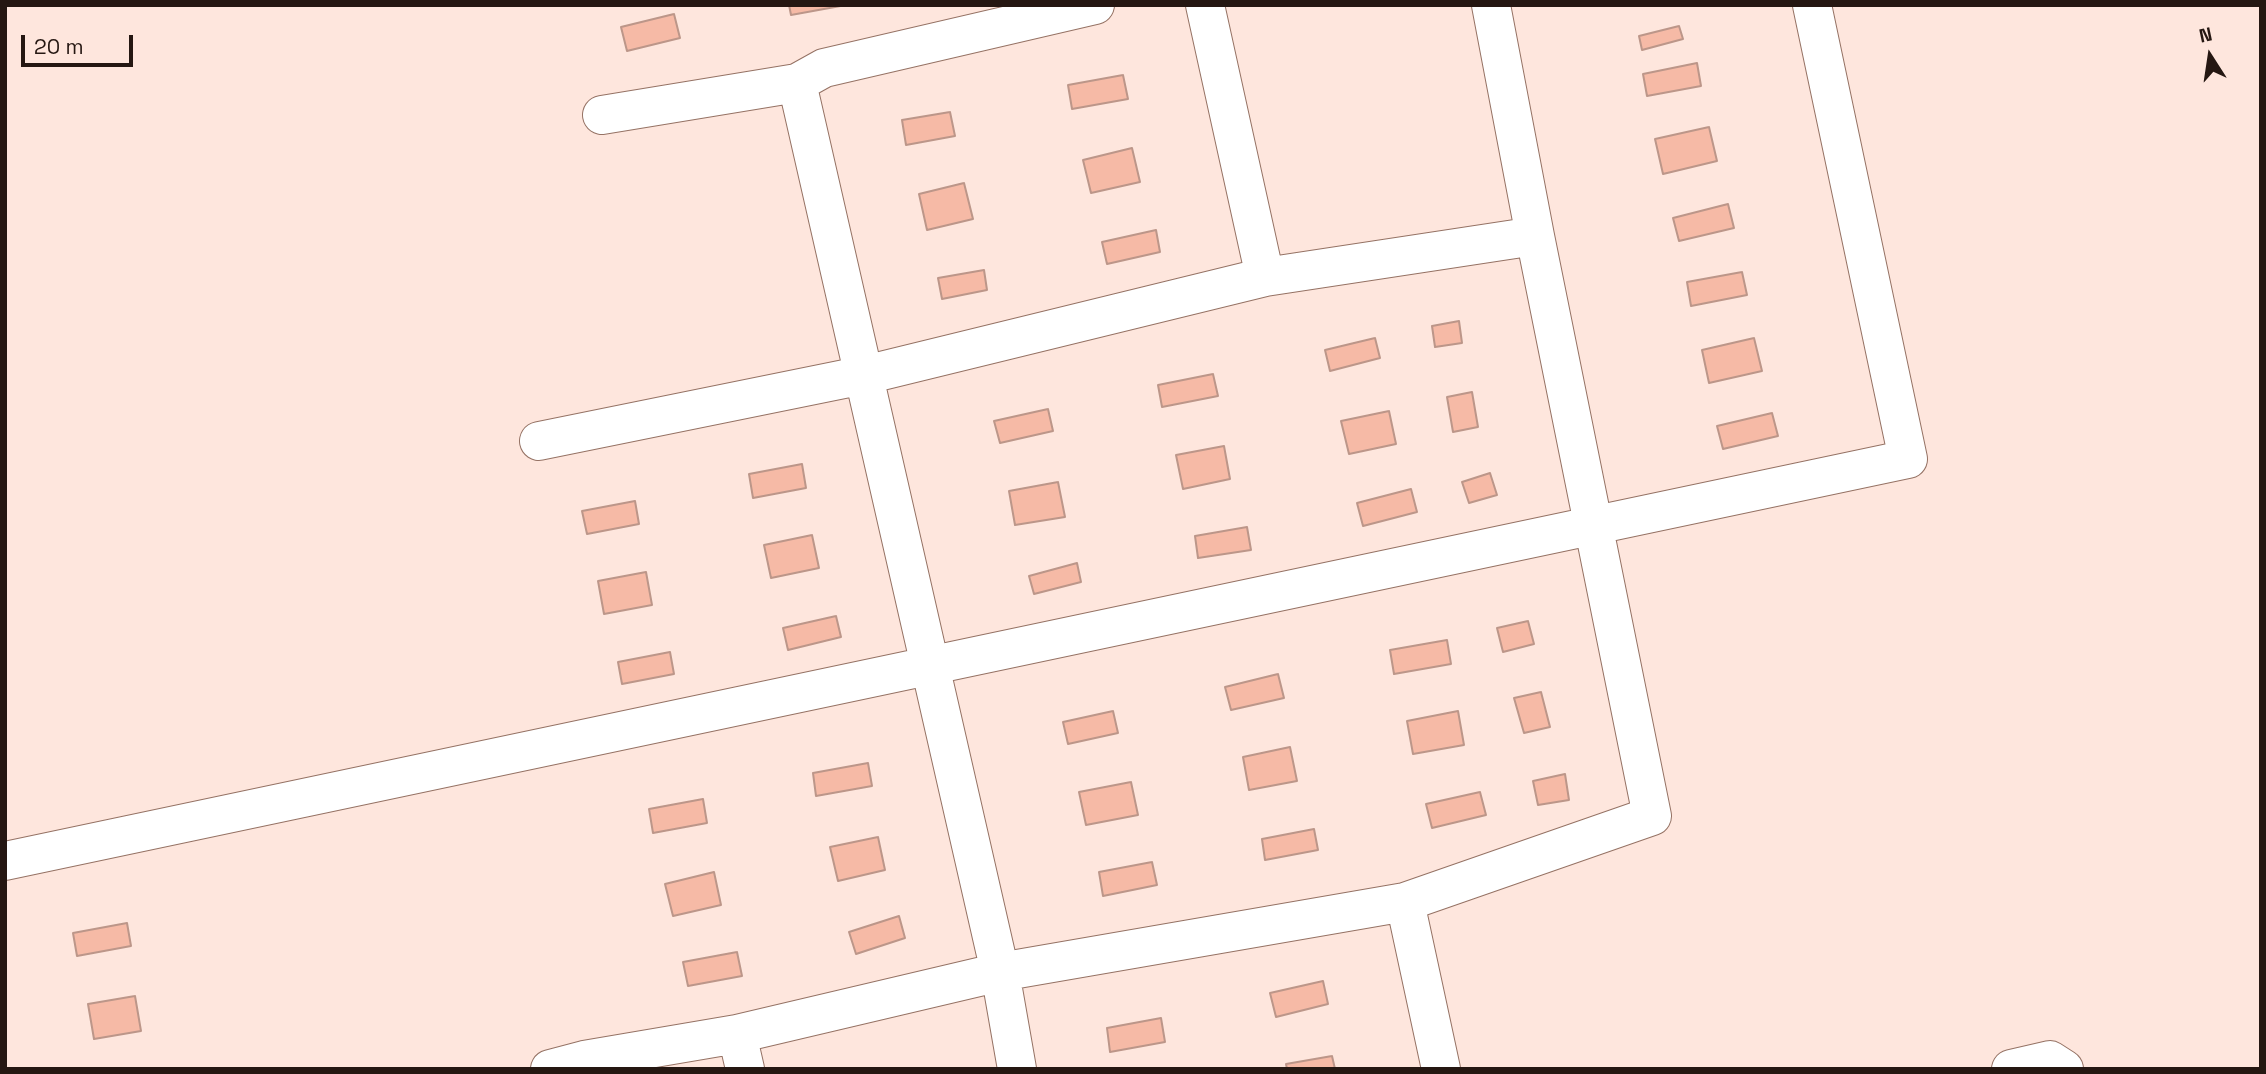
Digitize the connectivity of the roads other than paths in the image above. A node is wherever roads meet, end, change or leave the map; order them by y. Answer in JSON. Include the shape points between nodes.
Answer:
{"nodes":[{"id":1,"x":1095,"y":5,"type":"edge"},
{"id":2,"x":1205,"y":5,"type":"edge"},
{"id":3,"x":1491,"y":5,"type":"edge"},
{"id":4,"x":1812,"y":5,"type":"edge"},
{"id":5,"x":797,"y":83,"type":"junction"},
{"id":6,"x":602,"y":115,"type":"dead end"},
{"id":7,"x":1535,"y":236,"type":"junction"},
{"id":8,"x":1265,"y":276,"type":"junction"},
{"id":9,"x":863,"y":375,"type":"junction"},
{"id":10,"x":538,"y":441,"type":"dead end"},
{"id":11,"x":1594,"y":525,"type":"junction"},
{"id":12,"x":930,"y":666,"type":"junction"},
{"id":13,"x":5,"y":861,"type":"edge"},
{"id":14,"x":1405,"y":902,"type":"junction"},
{"id":15,"x":999,"y":972,"type":"junction"},
{"id":16,"x":741,"y":1052,"type":"edge"},
{"id":17,"x":550,"y":1069,"type":"edge"},
{"id":18,"x":1017,"y":1069,"type":"edge"},
{"id":19,"x":1441,"y":1069,"type":"edge"},
{"id":20,"x":2011,"y":1069,"type":"edge"},
{"id":21,"x":2064,"y":1069,"type":"edge"}],
"edges":[{"from":1,"to":5,"type":"street","via":[[824,68]]},
{"from":2,"to":8,"type":"street"},
{"from":3,"to":7,"type":"street"},
{"from":4,"to":11,"type":"street","via":[[1908,459]]},
{"from":5,"to":6,"type":"street"},
{"from":5,"to":9,"type":"street"},
{"from":7,"to":8,"type":"street"},
{"from":7,"to":11,"type":"street"},
{"from":8,"to":9,"type":"street"},
{"from":9,"to":10,"type":"street"},
{"from":9,"to":12,"type":"street"},
{"from":11,"to":12,"type":"street"},
{"from":11,"to":14,"type":"street","via":[[1652,816]]},
{"from":12,"to":13,"type":"street"},
{"from":12,"to":15,"type":"street"},
{"from":14,"to":15,"type":"street"},
{"from":14,"to":19,"type":"street"},
{"from":15,"to":16,"type":"street"},
{"from":15,"to":18,"type":"street"},
{"from":16,"to":17,"type":"street","via":[[584,1060]]},
{"from":20,"to":21,"type":"street","via":[[2050,1060]]}]}
